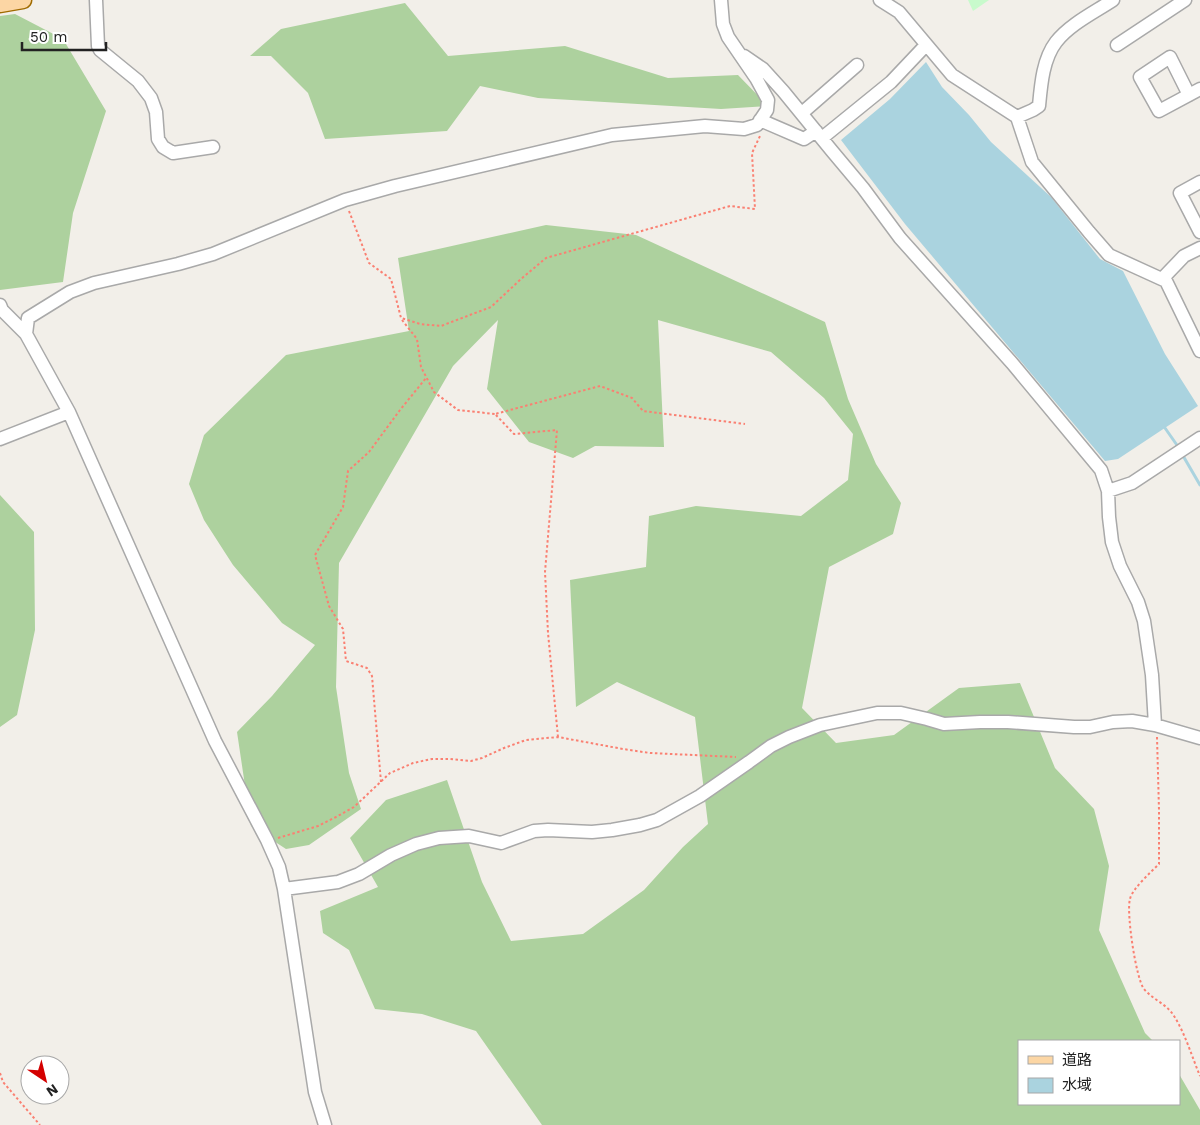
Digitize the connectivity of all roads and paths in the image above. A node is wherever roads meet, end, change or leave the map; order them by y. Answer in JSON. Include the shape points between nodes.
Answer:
{"nodes":[{"id":1,"x":23,"y":0,"type":"edge"},
{"id":2,"x":96,"y":0,"type":"edge"},
{"id":3,"x":721,"y":0,"type":"edge"},
{"id":4,"x":880,"y":0,"type":"edge"},
{"id":5,"x":1113,"y":0,"type":"edge"},
{"id":6,"x":1186,"y":0,"type":"edge"},
{"id":7,"x":0,"y":4,"type":"edge"},
{"id":8,"x":926,"y":45,"type":"junction"},
{"id":9,"x":1117,"y":45,"type":"dead end"},
{"id":10,"x":736,"y":50,"type":"junction"},
{"id":11,"x":857,"y":65,"type":"dead end"},
{"id":12,"x":802,"y":113,"type":"junction"},
{"id":13,"x":1017,"y":117,"type":"junction"},
{"id":14,"x":763,"y":121,"type":"junction"},
{"id":15,"x":819,"y":135,"type":"junction"},
{"id":16,"x":213,"y":147,"type":"dead end"},
{"id":17,"x":1200,"y":182,"type":"edge"},
{"id":18,"x":345,"y":200,"type":"junction"},
{"id":19,"x":1200,"y":232,"type":"edge"},
{"id":20,"x":1200,"y":248,"type":"edge"},
{"id":21,"x":1162,"y":279,"type":"junction"},
{"id":22,"x":0,"y":305,"type":"edge"},
{"id":23,"x":401,"y":318,"type":"junction"},
{"id":24,"x":26,"y":334,"type":"junction"},
{"id":25,"x":1196,"y":334,"type":"edge"},
{"id":26,"x":1200,"y":351,"type":"edge"},
{"id":27,"x":426,"y":378,"type":"junction"},
{"id":28,"x":69,"y":412,"type":"junction"},
{"id":29,"x":495,"y":414,"type":"junction"},
{"id":30,"x":745,"y":424,"type":"dead end"},
{"id":31,"x":1200,"y":438,"type":"edge"},
{"id":32,"x":0,"y":439,"type":"edge"},
{"id":33,"x":1108,"y":491,"type":"junction"},
{"id":34,"x":1155,"y":725,"type":"junction"},
{"id":35,"x":558,"y":737,"type":"junction"},
{"id":36,"x":1200,"y":738,"type":"edge"},
{"id":37,"x":756,"y":757,"type":"junction"},
{"id":38,"x":380,"y":782,"type":"junction"},
{"id":39,"x":268,"y":840,"type":"junction"},
{"id":40,"x":284,"y":889,"type":"junction"},
{"id":41,"x":0,"y":1073,"type":"edge"},
{"id":42,"x":1200,"y":1076,"type":"edge"},
{"id":43,"x":40,"y":1125,"type":"edge"},
{"id":44,"x":325,"y":1125,"type":"edge"}],
"edges":[{"from":1,"to":7,"type":"main road"},
{"from":2,"to":16,"type":"street","via":[[98,46],[138,81],[151,98],[156,112],[158,139],[163,147],[173,153]]},
{"from":3,"to":10,"type":"street","via":[[723,24]]},
{"from":4,"to":8,"type":"street","via":[[899,12]]},
{"from":5,"to":13,"type":"street","via":[[1056,42],[1043,73],[1039,106]]},
{"from":6,"to":9,"type":"street"},
{"from":8,"to":13,"type":"street","via":[[952,75]]},
{"from":8,"to":15,"type":"street","via":[[891,82]]},
{"from":10,"to":12,"type":"street","via":[[763,70]]},
{"from":10,"to":14,"type":"street","via":[[768,100]]},
{"from":11,"to":12,"type":"street"},
{"from":12,"to":15,"type":"street"},
{"from":13,"to":21,"type":"street","via":[[1032,162],[1109,255]]},
{"from":14,"to":15,"type":"street","via":[[804,139]]},
{"from":14,"to":18,"type":"street","via":[[744,129],[705,126],[612,135]]},
{"from":14,"to":23,"type":"path","via":[[752,153],[755,209],[730,206],[546,258],[491,307],[441,326]]},
{"from":15,"to":33,"type":"street","via":[[900,238],[1012,363],[1101,470]]},
{"from":17,"to":19,"type":"street","via":[[1180,193]]},
{"from":18,"to":23,"type":"path","via":[[369,263],[392,278]]},
{"from":18,"to":24,"type":"street","via":[[213,254],[94,283],[70,292],[28,318]]},
{"from":20,"to":21,"type":"street","via":[[1184,256]]},
{"from":21,"to":25,"type":"street"},
{"from":22,"to":24,"type":"street"},
{"from":23,"to":27,"type":"path","via":[[417,339]]},
{"from":24,"to":28,"type":"street"},
{"from":25,"to":26,"type":"street"},
{"from":27,"to":29,"type":"path","via":[[434,392],[458,410]]},
{"from":27,"to":38,"type":"path","via":[[369,452],[348,471],[343,507],[315,555],[329,606],[344,629],[346,661],[367,668],[372,676]]},
{"from":28,"to":32,"type":"street"},
{"from":28,"to":39,"type":"street","via":[[215,741]]},
{"from":29,"to":30,"type":"path","via":[[600,386],[632,398],[642,411]]},
{"from":29,"to":35,"type":"path","via":[[514,434],[558,430],[545,572]]},
{"from":31,"to":33,"type":"street","via":[[1132,483]]},
{"from":33,"to":34,"type":"street","via":[[1112,542],[1144,622]]},
{"from":34,"to":36,"type":"street"},
{"from":34,"to":37,"type":"street","via":[[1132,721],[1074,727],[1008,722],[944,724],[901,713],[877,713],[820,725],[789,737]]},
{"from":34,"to":42,"type":"path","via":[[1158,864],[1136,887],[1130,899],[1130,925],[1142,987],[1174,1016]]},
{"from":35,"to":37,"type":"path","via":[[650,753]]},
{"from":35,"to":38,"type":"path","via":[[526,740],[471,761],[432,759],[413,763],[390,773]]},
{"from":37,"to":40,"type":"street","via":[[700,796],[657,820],[640,825],[592,832],[534,831],[501,843],[469,836],[439,838],[399,851],[338,882]]},
{"from":38,"to":39,"type":"path","via":[[354,807],[336,818]]},
{"from":39,"to":40,"type":"street"},
{"from":40,"to":44,"type":"street","via":[[315,1092]]},
{"from":41,"to":43,"type":"path","via":[[3,1082]]}]}
